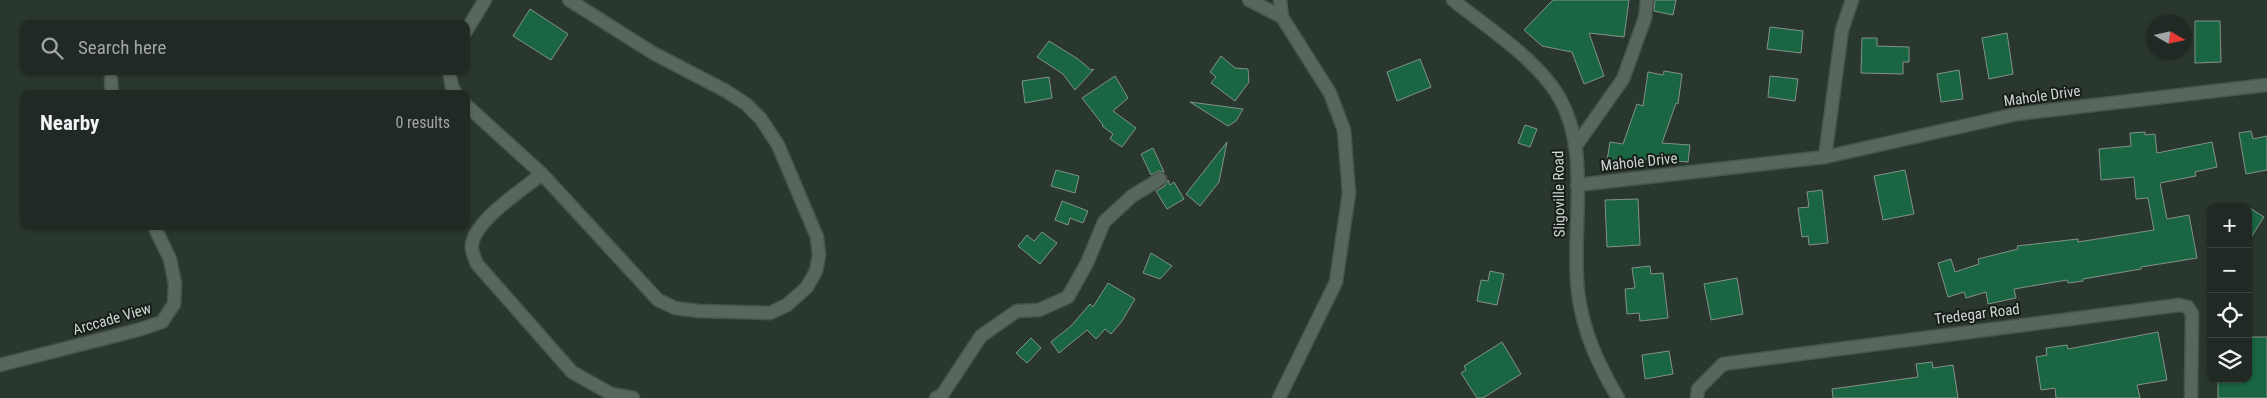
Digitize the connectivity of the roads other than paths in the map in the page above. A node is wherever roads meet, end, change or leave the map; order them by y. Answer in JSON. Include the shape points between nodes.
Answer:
{"nodes":[{"id":1,"x":485,"y":0,"type":"edge"},
{"id":2,"x":570,"y":0,"type":"edge"},
{"id":3,"x":1249,"y":0,"type":"edge"},
{"id":4,"x":1280,"y":0,"type":"edge"},
{"id":5,"x":1453,"y":0,"type":"edge"},
{"id":6,"x":1647,"y":0,"type":"edge"},
{"id":7,"x":1852,"y":0,"type":"edge"},
{"id":8,"x":1282,"y":17,"type":"junction"},
{"id":9,"x":470,"y":24,"type":"edge"},
{"id":10,"x":450,"y":75,"type":"edge"},
{"id":11,"x":111,"y":79,"type":"dead end"},
{"id":12,"x":2267,"y":85,"type":"edge"},
{"id":13,"x":112,"y":90,"type":"edge"},
{"id":14,"x":453,"y":90,"type":"edge"},
{"id":15,"x":470,"y":109,"type":"edge"},
{"id":16,"x":1575,"y":147,"type":"junction"},
{"id":17,"x":1825,"y":157,"type":"junction"},
{"id":18,"x":542,"y":174,"type":"junction"},
{"id":19,"x":1160,"y":179,"type":"dead end"},
{"id":20,"x":1577,"y":185,"type":"junction"},
{"id":21,"x":156,"y":230,"type":"edge"},
{"id":22,"x":0,"y":366,"type":"edge"},
{"id":23,"x":633,"y":398,"type":"edge"},
{"id":24,"x":936,"y":398,"type":"edge"},
{"id":25,"x":1279,"y":398,"type":"edge"},
{"id":26,"x":1618,"y":398,"type":"edge"},
{"id":27,"x":1697,"y":398,"type":"edge"},
{"id":28,"x":2191,"y":398,"type":"edge"}],
"edges":[{"from":1,"to":9,"type":"street"},
{"from":2,"to":18,"type":"street","via":[[653,53],[726,91],[762,118],[778,144],[817,236],[819,255],[816,271],[807,287],[787,305],[770,313],[675,308],[658,300]]},
{"from":3,"to":8,"type":"street"},
{"from":4,"to":8,"type":"street"},
{"from":5,"to":16,"type":"street","name":"Sligoville Road","via":[[1531,64],[1551,85],[1565,110]]},
{"from":6,"to":16,"type":"street","via":[[1645,18],[1623,79]]},
{"from":7,"to":17,"type":"street","via":[[1842,30]]},
{"from":8,"to":25,"type":"street","via":[[1330,92],[1344,130],[1349,193],[1336,282]]},
{"from":10,"to":14,"type":"street"},
{"from":11,"to":13,"type":"street"},
{"from":12,"to":17,"type":"street","name":"Mahole Drive","via":[[2017,114]]},
{"from":15,"to":18,"type":"street"},
{"from":16,"to":20,"type":"street","name":"Sligoville Road"},
{"from":17,"to":20,"type":"street","name":"Mahole Drive"},
{"from":18,"to":23,"type":"street","via":[[484,221],[475,233],[471,247],[477,264],[572,372],[611,394]]},
{"from":19,"to":24,"type":"street","via":[[1132,196],[1104,222],[1068,297],[1039,310],[1017,311],[981,336],[951,383]]},
{"from":20,"to":26,"type":"street","name":"Sligoville Road","via":[[1578,280],[1584,325],[1598,365]]},
{"from":21,"to":22,"type":"street","name":"Arccade View","via":[[170,259],[175,284],[174,304],[162,322]]},
{"from":27,"to":28,"type":"street","name":"Tredegar Road","via":[[1698,389],[1723,364],[2179,305],[2188,307],[2192,314]]}]}
